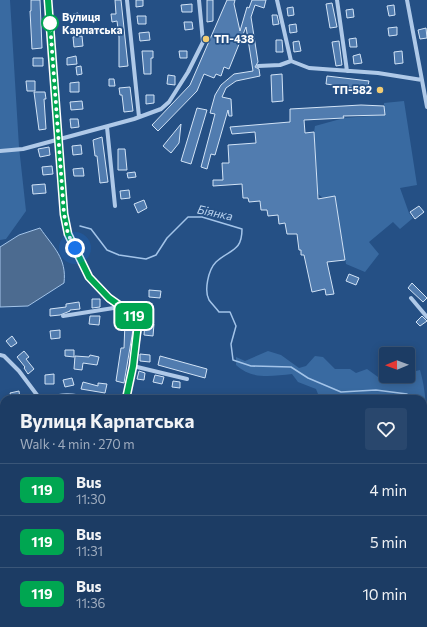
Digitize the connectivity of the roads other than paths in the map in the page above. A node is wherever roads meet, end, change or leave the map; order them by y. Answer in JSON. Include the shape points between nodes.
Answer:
{"nodes":[{"id":1,"x":48,"y":0,"type":"edge"},
{"id":2,"x":127,"y":0,"type":"edge"},
{"id":3,"x":199,"y":0,"type":"edge"},
{"id":4,"x":277,"y":0,"type":"edge"},
{"id":5,"x":337,"y":0,"type":"edge"},
{"id":6,"x":406,"y":0,"type":"edge"},
{"id":7,"x":291,"y":61,"type":"junction"},
{"id":8,"x":258,"y":66,"type":"dead end"},
{"id":9,"x":347,"y":71,"type":"junction"},
{"id":10,"x":422,"y":80,"type":"junction"},
{"id":11,"x":427,"y":107,"type":"edge"},
{"id":12,"x":139,"y":117,"type":"junction"},
{"id":13,"x":107,"y":126,"type":"junction"},
{"id":14,"x":59,"y":139,"type":"junction"},
{"id":15,"x":0,"y":151,"type":"edge"},
{"id":16,"x":115,"y":206,"type":"dead end"},
{"id":17,"x":411,"y":298,"type":"dead end"},
{"id":18,"x":122,"y":306,"type":"junction"},
{"id":19,"x":63,"y":316,"type":"dead end"},
{"id":20,"x":427,"y":317,"type":"edge"},
{"id":21,"x":0,"y":355,"type":"edge"},
{"id":22,"x":133,"y":366,"type":"junction"},
{"id":23,"x":187,"y":379,"type":"dead end"},
{"id":24,"x":37,"y":395,"type":"edge"},
{"id":25,"x":60,"y":395,"type":"edge"},
{"id":26,"x":78,"y":395,"type":"edge"},
{"id":27,"x":127,"y":395,"type":"edge"}],
"edges":[{"from":1,"to":14,"type":"street"},
{"from":2,"to":12,"type":"street"},
{"from":3,"to":12,"type":"street","via":[[203,42],[188,72],[169,102],[161,109]]},
{"from":4,"to":7,"type":"street"},
{"from":5,"to":9,"type":"street"},
{"from":6,"to":10,"type":"street"},
{"from":7,"to":8,"type":"street","via":[[280,65]]},
{"from":7,"to":9,"type":"street","via":[[309,68]]},
{"from":9,"to":10,"type":"street"},
{"from":10,"to":11,"type":"street"},
{"from":12,"to":13,"type":"street"},
{"from":13,"to":14,"type":"street"},
{"from":13,"to":16,"type":"street"},
{"from":14,"to":15,"type":"street","via":[[23,149]]},
{"from":14,"to":18,"type":"street","via":[[64,214],[68,234],[89,277],[109,298]]},
{"from":17,"to":20,"type":"street"},
{"from":18,"to":19,"type":"street"},
{"from":18,"to":22,"type":"street","via":[[136,317],[138,324]]},
{"from":21,"to":24,"type":"street","via":[[19,371]]},
{"from":22,"to":23,"type":"street"},
{"from":22,"to":27,"type":"street"},
{"from":25,"to":26,"type":"street"}]}
